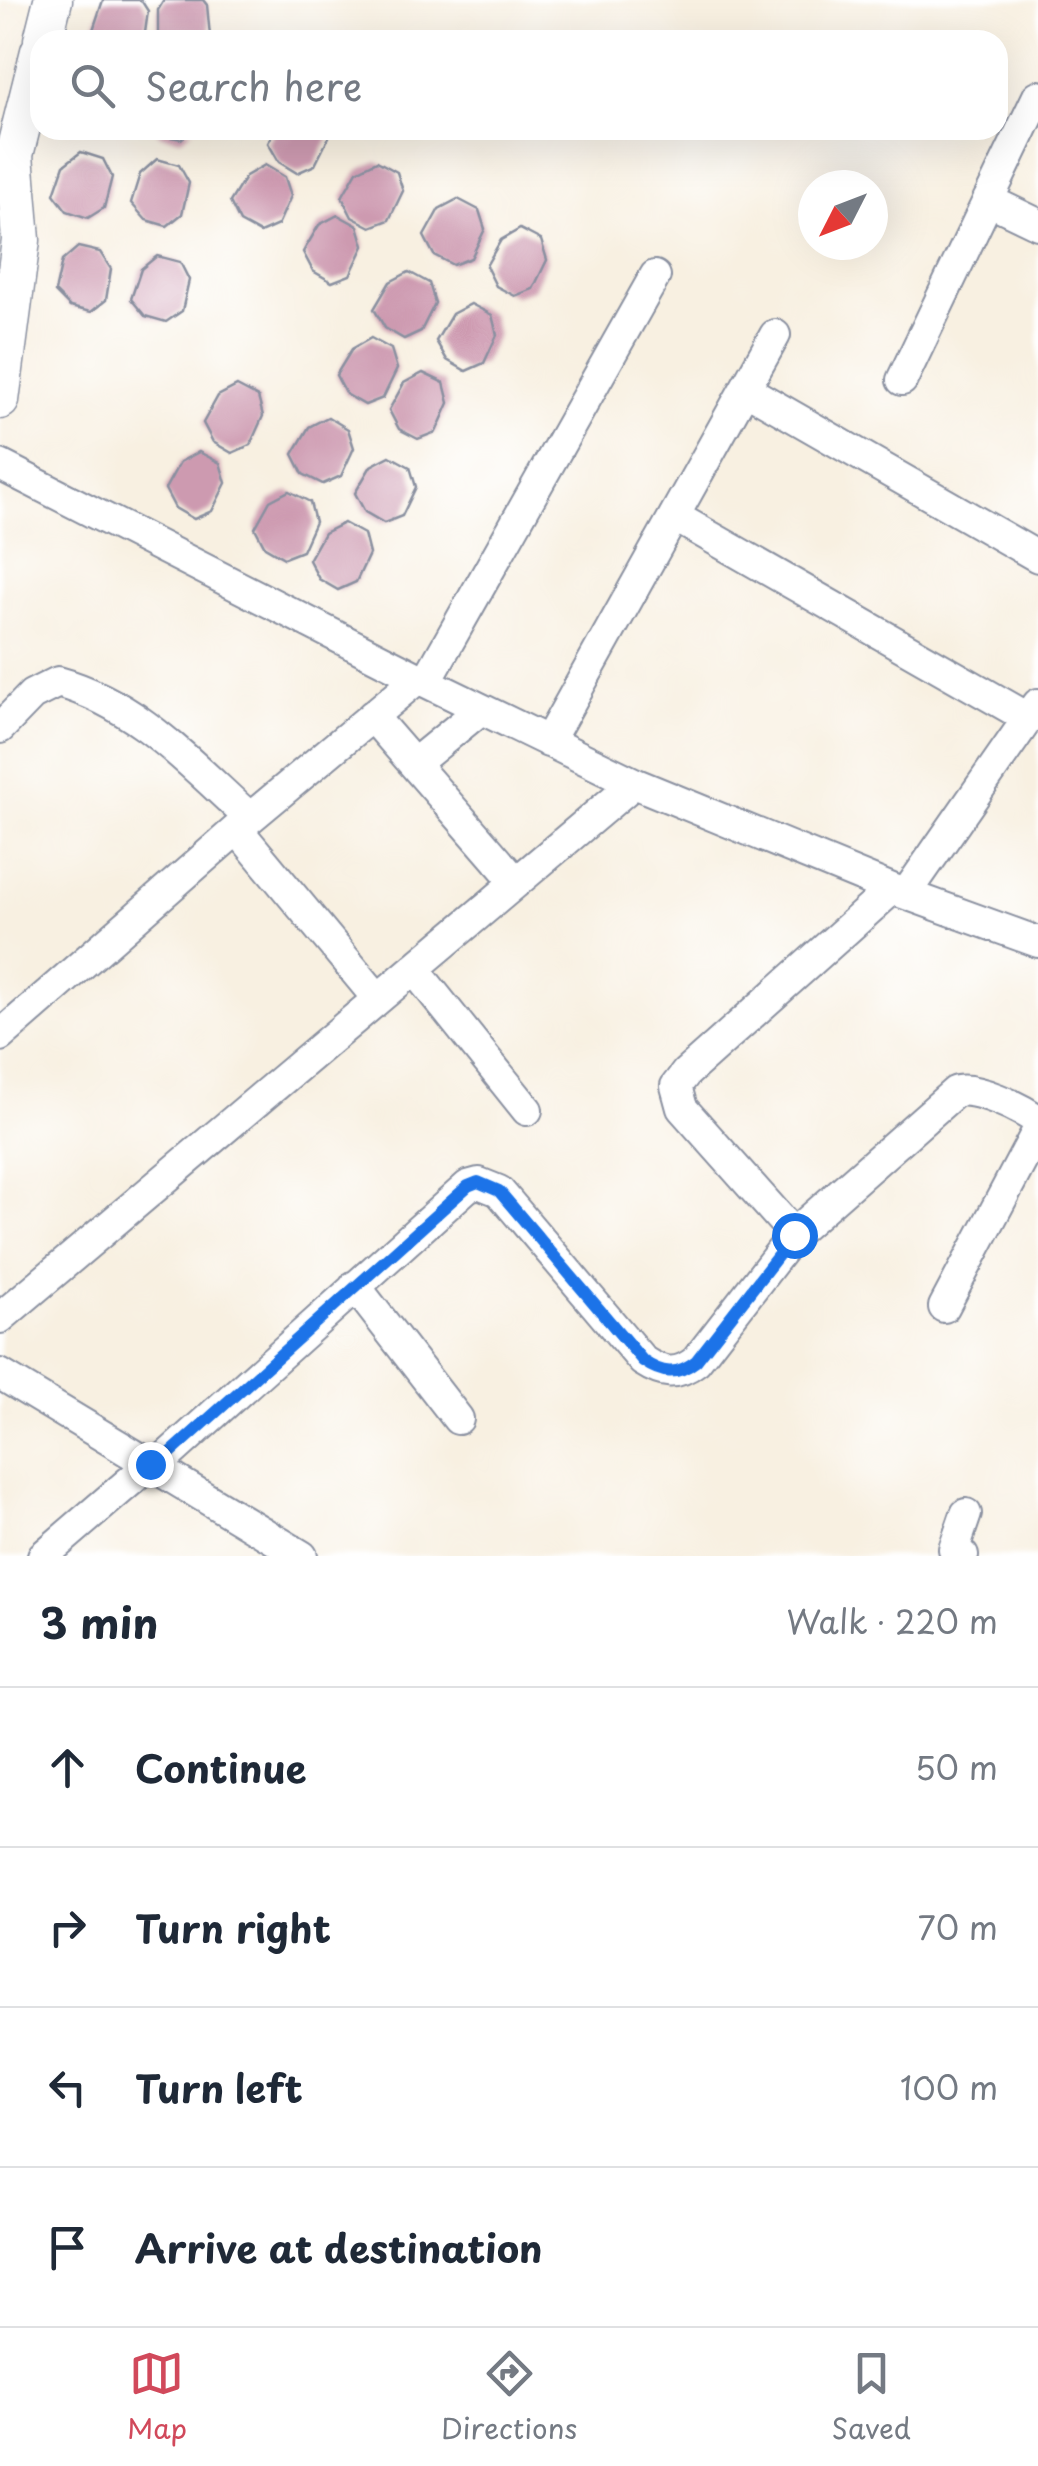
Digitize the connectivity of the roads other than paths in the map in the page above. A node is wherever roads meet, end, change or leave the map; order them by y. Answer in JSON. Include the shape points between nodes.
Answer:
{"nodes":[{"id":1,"x":53,"y":0,"type":"edge"},
{"id":2,"x":46,"y":30,"type":"edge"},
{"id":3,"x":30,"y":86,"type":"edge"},
{"id":4,"x":1038,"y":96,"type":"edge"},
{"id":5,"x":7,"y":168,"type":"edge"},
{"id":6,"x":988,"y":200,"type":"junction"},
{"id":7,"x":1038,"y":224,"type":"edge"},
{"id":8,"x":656,"y":276,"type":"dead end"},
{"id":9,"x":775,"y":336,"type":"dead end"},
{"id":10,"x":902,"y":380,"type":"dead end"},
{"id":11,"x":745,"y":389,"type":"junction"},
{"id":12,"x":0,"y":400,"type":"edge"},
{"id":13,"x":0,"y":465,"type":"edge"},
{"id":14,"x":674,"y":516,"type":"junction"},
{"id":15,"x":1038,"y":557,"type":"edge"},
{"id":16,"x":422,"y":680,"type":"junction"},
{"id":17,"x":481,"y":709,"type":"junction"},
{"id":18,"x":1033,"y":711,"type":"edge"},
{"id":19,"x":372,"y":716,"type":"junction"},
{"id":20,"x":0,"y":728,"type":"edge"},
{"id":21,"x":548,"y":742,"type":"junction"},
{"id":22,"x":414,"y":764,"type":"junction"},
{"id":23,"x":634,"y":783,"type":"junction"},
{"id":24,"x":243,"y":824,"type":"junction"},
{"id":25,"x":516,"y":882,"type":"junction"},
{"id":26,"x":899,"y":891,"type":"junction"},
{"id":27,"x":1034,"y":934,"type":"edge"},
{"id":28,"x":414,"y":969,"type":"junction"},
{"id":29,"x":378,"y":1000,"type":"junction"},
{"id":30,"x":0,"y":1036,"type":"edge"},
{"id":31,"x":527,"y":1110,"type":"dead end"},
{"id":32,"x":1038,"y":1121,"type":"edge"},
{"id":33,"x":1038,"y":1130,"type":"edge"},
{"id":34,"x":794,"y":1235,"type":"junction"},
{"id":35,"x":355,"y":1286,"type":"junction"},
{"id":36,"x":944,"y":1307,"type":"dead end"},
{"id":37,"x":0,"y":1318,"type":"edge"},
{"id":38,"x":0,"y":1374,"type":"edge"},
{"id":39,"x":458,"y":1419,"type":"dead end"},
{"id":40,"x":153,"y":1466,"type":"junction"},
{"id":41,"x":966,"y":1514,"type":"dead end"},
{"id":42,"x":43,"y":1556,"type":"edge"},
{"id":43,"x":302,"y":1556,"type":"edge"},
{"id":44,"x":962,"y":1556,"type":"edge"}],
"edges":[{"from":1,"to":2,"type":"street"},
{"from":3,"to":5,"type":"street"},
{"from":4,"to":6,"type":"street"},
{"from":5,"to":12,"type":"street","via":[[21,240]]},
{"from":6,"to":7,"type":"street"},
{"from":6,"to":10,"type":"street"},
{"from":8,"to":16,"type":"street"},
{"from":9,"to":11,"type":"street"},
{"from":11,"to":14,"type":"street"},
{"from":11,"to":15,"type":"street"},
{"from":13,"to":16,"type":"street"},
{"from":14,"to":18,"type":"street"},
{"from":14,"to":21,"type":"street"},
{"from":16,"to":17,"type":"street"},
{"from":16,"to":19,"type":"street"},
{"from":17,"to":21,"type":"street"},
{"from":17,"to":22,"type":"street"},
{"from":18,"to":26,"type":"street"},
{"from":19,"to":22,"type":"street"},
{"from":19,"to":24,"type":"street"},
{"from":20,"to":24,"type":"street","via":[[32,695],[58,682],[90,691],[153,729]]},
{"from":21,"to":23,"type":"street"},
{"from":22,"to":25,"type":"street"},
{"from":23,"to":25,"type":"street"},
{"from":23,"to":26,"type":"street"},
{"from":24,"to":29,"type":"street"},
{"from":24,"to":30,"type":"street"},
{"from":25,"to":28,"type":"street"},
{"from":26,"to":27,"type":"street"},
{"from":26,"to":34,"type":"street","via":[[676,1086],[682,1108]]},
{"from":28,"to":29,"type":"street"},
{"from":28,"to":31,"type":"street"},
{"from":29,"to":37,"type":"street"},
{"from":32,"to":34,"type":"street","via":[[960,1089]]},
{"from":33,"to":36,"type":"street"},
{"from":34,"to":35,"type":"street","via":[[696,1361],[675,1372],[643,1361],[490,1185],[468,1186]]},
{"from":35,"to":39,"type":"street"},
{"from":35,"to":40,"type":"street"},
{"from":38,"to":40,"type":"street"},
{"from":40,"to":42,"type":"street"},
{"from":40,"to":43,"type":"street"},
{"from":41,"to":44,"type":"street","via":[[954,1549]]}]}
